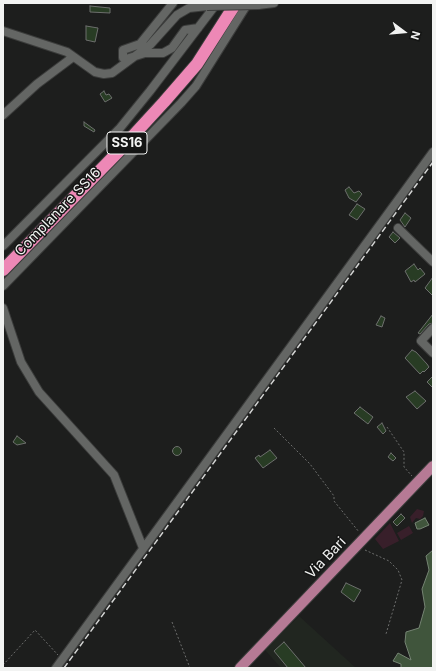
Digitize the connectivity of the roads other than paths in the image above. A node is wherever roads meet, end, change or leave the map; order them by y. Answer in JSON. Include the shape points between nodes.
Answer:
{"nodes":[{"id":1,"x":173,"y":3,"type":"edge"},
{"id":2,"x":217,"y":3,"type":"edge"},
{"id":3,"x":227,"y":3,"type":"edge"},
{"id":4,"x":236,"y":3,"type":"edge"},
{"id":5,"x":248,"y":3,"type":"edge"},
{"id":6,"x":274,"y":3,"type":"edge"},
{"id":7,"x":198,"y":28,"type":"junction"},
{"id":8,"x":3,"y":31,"type":"edge"},
{"id":9,"x":73,"y":57,"type":"junction"},
{"id":10,"x":132,"y":58,"type":"junction"},
{"id":11,"x":3,"y":115,"type":"edge"},
{"id":12,"x":433,"y":152,"type":"edge"},
{"id":13,"x":398,"y":228,"type":"dead end"},
{"id":14,"x":3,"y":246,"type":"edge"},
{"id":15,"x":3,"y":261,"type":"edge"},
{"id":16,"x":433,"y":262,"type":"edge"},
{"id":17,"x":3,"y":270,"type":"edge"},
{"id":18,"x":3,"y":286,"type":"edge"},
{"id":19,"x":3,"y":308,"type":"edge"},
{"id":20,"x":433,"y":328,"type":"edge"},
{"id":21,"x":433,"y":353,"type":"edge"},
{"id":22,"x":433,"y":466,"type":"edge"},
{"id":23,"x":143,"y":548,"type":"junction"},
{"id":24,"x":56,"y":668,"type":"edge"},
{"id":25,"x":240,"y":668,"type":"edge"}],
"edges":[{"from":1,"to":10,"type":"street","via":[[140,44],[123,50],[122,58]]},
{"from":2,"to":7,"type":"street"},
{"from":3,"to":15,"type":"highway","number":"SS16","via":[[189,61],[156,101]]},
{"from":4,"to":17,"type":"highway","number":"SS16","via":[[197,64],[164,102]]},
{"from":5,"to":18,"type":"street","name":"Complanare SS16","via":[[196,86]]},
{"from":6,"to":10,"type":"street","bridge":true,"via":[[189,8],[177,15],[150,45]]},
{"from":7,"to":10,"type":"street","via":[[185,30],[168,51],[145,53]]},
{"from":7,"to":14,"type":"street","via":[[120,128]]},
{"from":8,"to":9,"type":"street","via":[[67,52]]},
{"from":9,"to":10,"type":"street","via":[[95,72],[104,74],[112,73]]},
{"from":9,"to":11,"type":"street","via":[[37,84]]},
{"from":12,"to":23,"type":"street"},
{"from":13,"to":16,"type":"street"},
{"from":19,"to":23,"type":"street","via":[[21,362],[39,392],[114,475]]},
{"from":20,"to":21,"type":"street","via":[[421,341]]},
{"from":22,"to":25,"type":"main road","name":"Via Bari"},
{"from":23,"to":24,"type":"street"}]}
